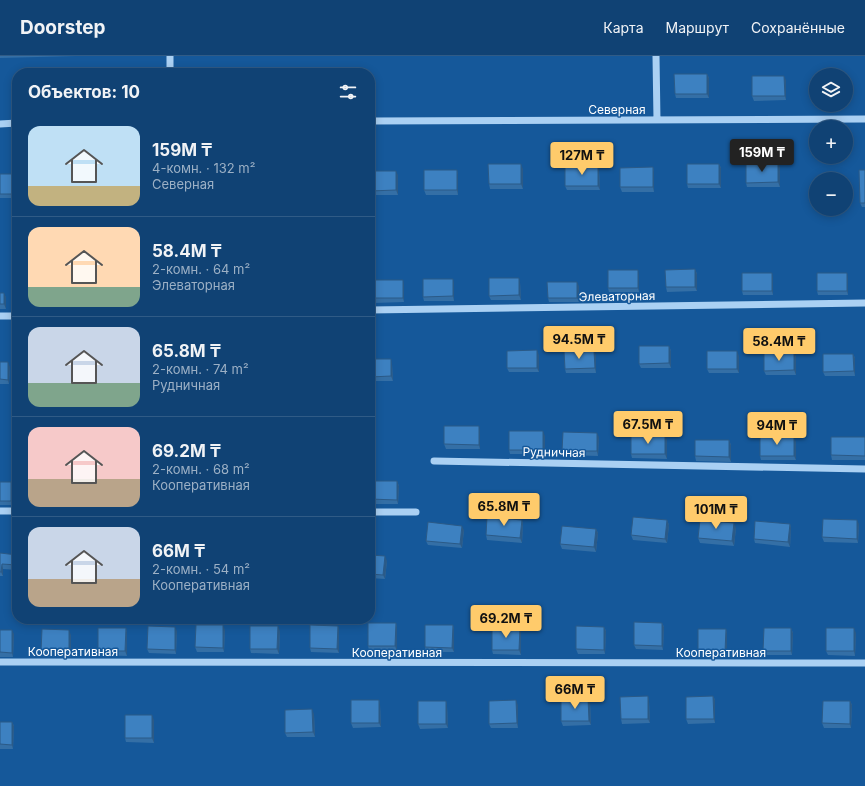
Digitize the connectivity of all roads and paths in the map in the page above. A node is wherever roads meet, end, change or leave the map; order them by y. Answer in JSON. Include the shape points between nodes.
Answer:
{"nodes":[{"id":1,"x":170,"y":56,"type":"edge"},
{"id":2,"x":656,"y":56,"type":"edge"},
{"id":3,"x":170,"y":68,"type":"edge"},
{"id":4,"x":865,"y":119,"type":"edge"},
{"id":5,"x":657,"y":120,"type":"junction"},
{"id":6,"x":375,"y":121,"type":"edge"},
{"id":7,"x":12,"y":123,"type":"edge"},
{"id":8,"x":0,"y":124,"type":"edge"},
{"id":9,"x":865,"y":303,"type":"edge"},
{"id":10,"x":375,"y":310,"type":"edge"},
{"id":11,"x":0,"y":316,"type":"edge"},
{"id":12,"x":12,"y":316,"type":"edge"},
{"id":13,"x":434,"y":461,"type":"dead end"},
{"id":14,"x":865,"y":469,"type":"edge"},
{"id":15,"x":0,"y":511,"type":"edge"},
{"id":16,"x":12,"y":511,"type":"edge"},
{"id":17,"x":375,"y":512,"type":"edge"},
{"id":18,"x":416,"y":512,"type":"dead end"},
{"id":19,"x":0,"y":662,"type":"edge"},
{"id":20,"x":865,"y":663,"type":"edge"}],
"edges":[{"from":1,"to":3,"type":"street"},
{"from":2,"to":5,"type":"street"},
{"from":4,"to":5,"type":"street","name":"Северная"},
{"from":5,"to":6,"type":"street","name":"Северная"},
{"from":7,"to":8,"type":"street"},
{"from":9,"to":10,"type":"street","name":"Элеваторная"},
{"from":11,"to":12,"type":"street"},
{"from":13,"to":14,"type":"street","name":"Рудничная"},
{"from":15,"to":16,"type":"street"},
{"from":17,"to":18,"type":"street"},
{"from":19,"to":20,"type":"street","name":"Кооперативная"}]}
